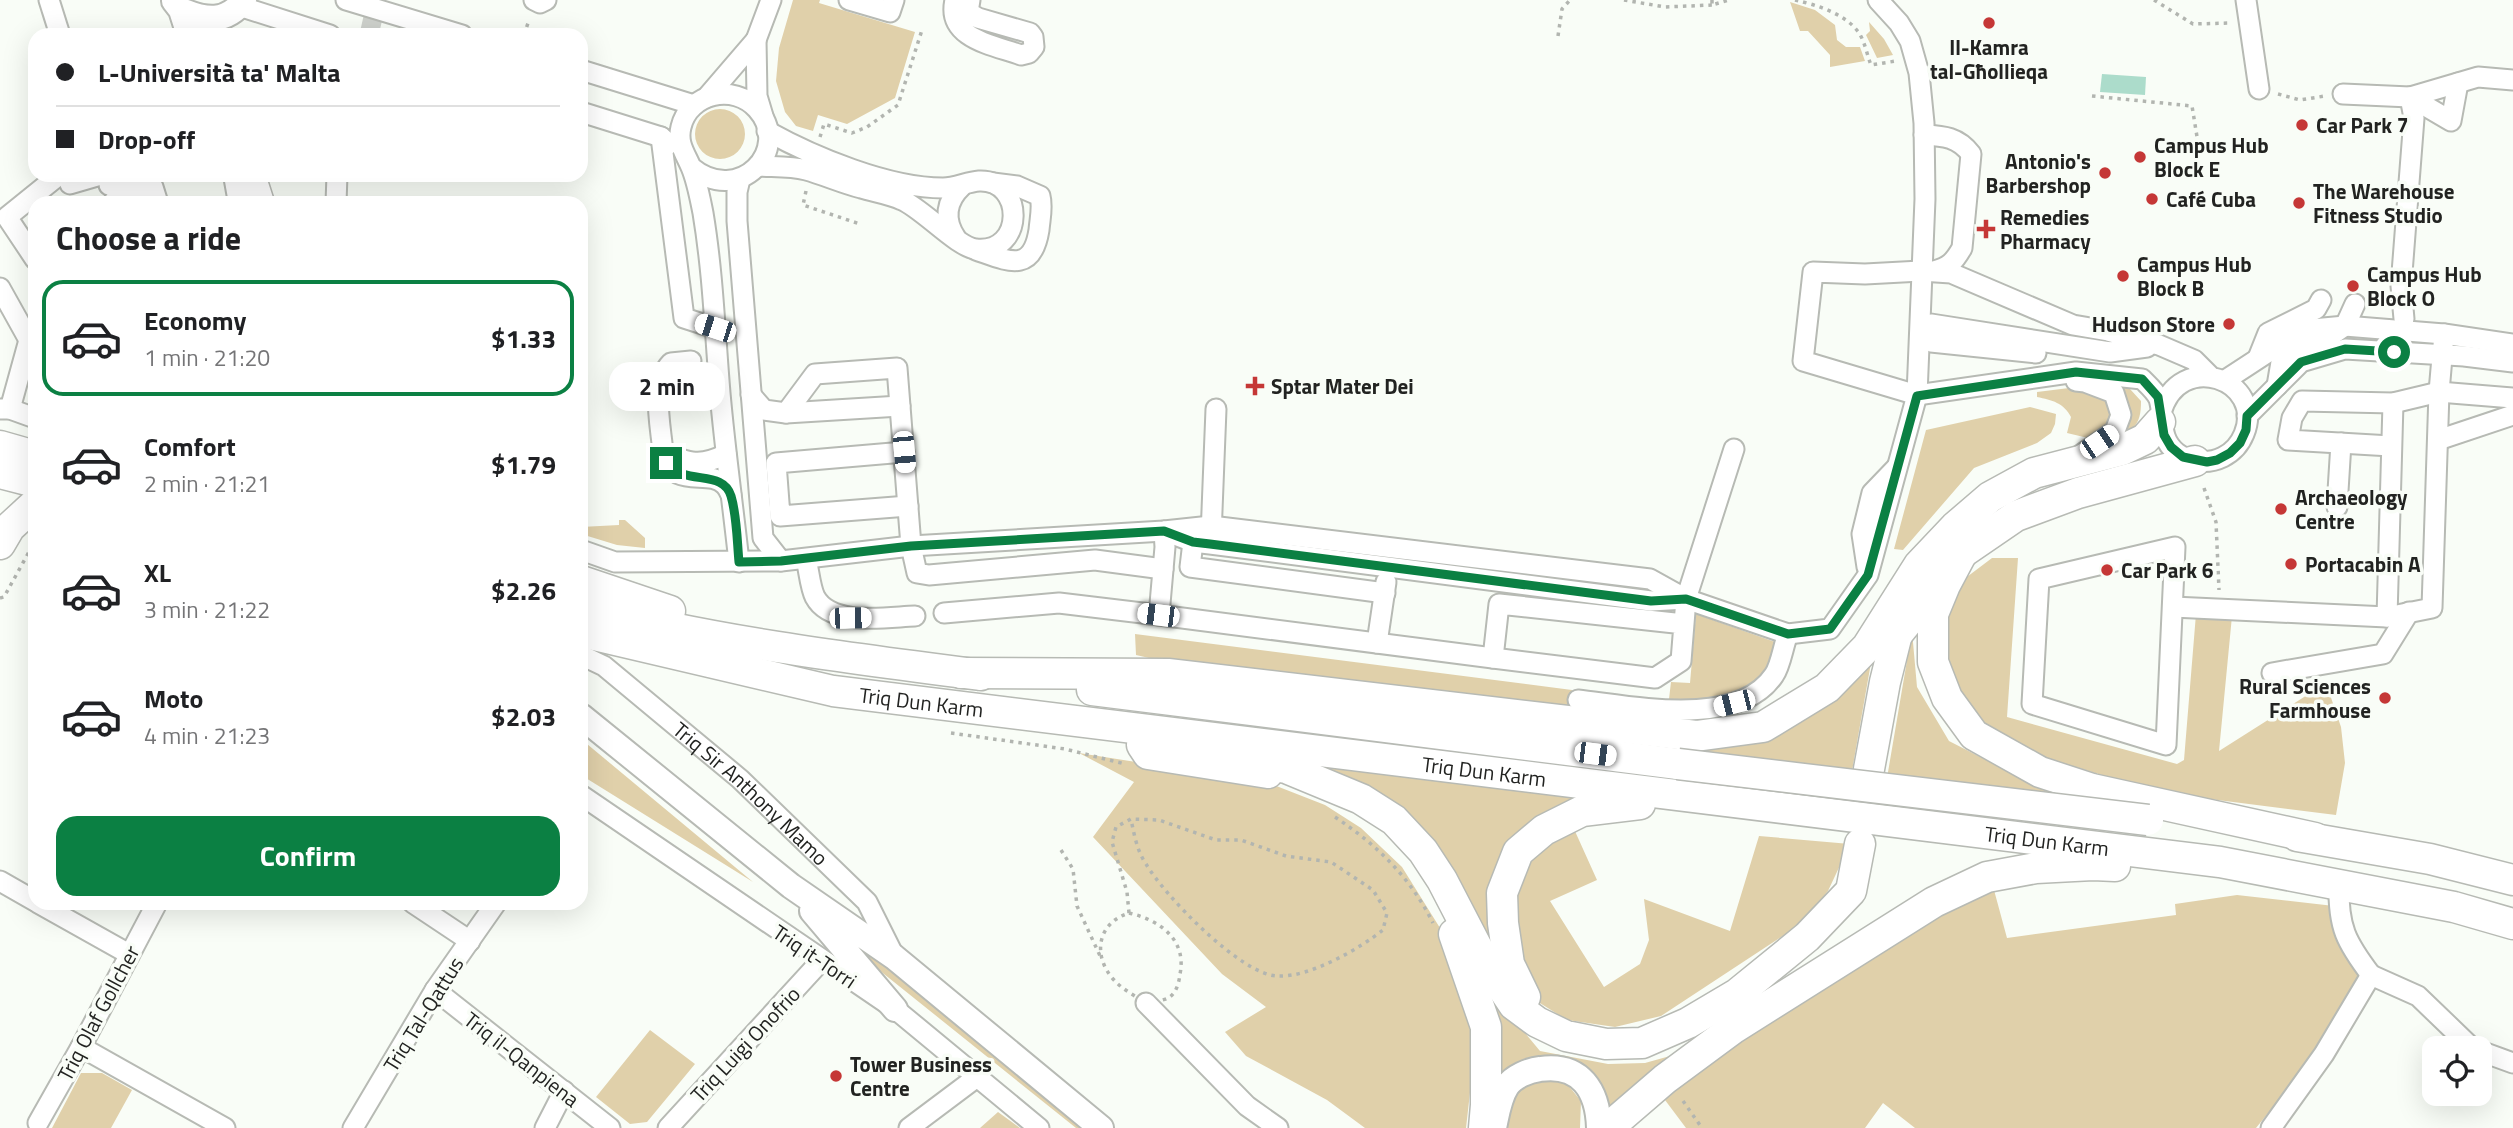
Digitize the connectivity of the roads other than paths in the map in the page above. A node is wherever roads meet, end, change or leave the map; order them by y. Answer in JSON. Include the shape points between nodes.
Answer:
{"nodes":[{"id":1,"x":49,"y":0,"type":"edge"},
{"id":2,"x":346,"y":0,"type":"edge"},
{"id":3,"x":534,"y":0,"type":"edge"},
{"id":4,"x":546,"y":0,"type":"edge"},
{"id":5,"x":771,"y":0,"type":"edge"},
{"id":6,"x":849,"y":0,"type":"edge"},
{"id":7,"x":894,"y":0,"type":"edge"},
{"id":8,"x":955,"y":0,"type":"edge"},
{"id":9,"x":970,"y":0,"type":"edge"},
{"id":10,"x":1878,"y":0,"type":"edge"},
{"id":11,"x":177,"y":5,"type":"edge"},
{"id":12,"x":2247,"y":9,"type":"edge"},
{"id":13,"x":232,"y":14,"type":"edge"},
{"id":14,"x":58,"y":28,"type":"edge"},
{"id":15,"x":186,"y":28,"type":"edge"},
{"id":16,"x":297,"y":28,"type":"edge"},
{"id":17,"x":439,"y":28,"type":"edge"},
{"id":18,"x":756,"y":40,"type":"junction"},
{"id":19,"x":588,"y":72,"type":"edge"},
{"id":20,"x":2513,"y":80,"type":"edge"},
{"id":21,"x":2458,"y":83,"type":"junction"},
{"id":22,"x":2259,"y":89,"type":"road end"},
{"id":23,"x":2343,"y":94,"type":"road end"},
{"id":24,"x":2410,"y":97,"type":"junction"},
{"id":25,"x":701,"y":101,"type":"junction"},
{"id":26,"x":588,"y":114,"type":"edge"},
{"id":27,"x":766,"y":125,"type":"junction"},
{"id":28,"x":1924,"y":135,"type":"junction"},
{"id":29,"x":661,"y":137,"type":"junction"},
{"id":30,"x":687,"y":161,"type":"junction"},
{"id":31,"x":758,"y":166,"type":"junction"},
{"id":32,"x":740,"y":178,"type":"junction"},
{"id":33,"x":988,"y":183,"type":"junction"},
{"id":34,"x":67,"y":184,"type":"edge"},
{"id":35,"x":962,"y":186,"type":"junction"},
{"id":36,"x":109,"y":188,"type":"edge"},
{"id":37,"x":45,"y":196,"type":"edge"},
{"id":38,"x":156,"y":196,"type":"edge"},
{"id":39,"x":28,"y":205,"type":"edge"},
{"id":40,"x":967,"y":245,"type":"junction"},
{"id":41,"x":28,"y":248,"type":"edge"},
{"id":42,"x":1927,"y":272,"type":"junction"},
{"id":43,"x":0,"y":288,"type":"edge"},
{"id":44,"x":2321,"y":300,"type":"dead end"},
{"id":45,"x":2355,"y":304,"type":"dead end"},
{"id":46,"x":2404,"y":319,"type":"dead end"},
{"id":47,"x":2345,"y":326,"type":"junction"},
{"id":48,"x":715,"y":328,"type":"junction"},
{"id":49,"x":28,"y":334,"type":"edge"},
{"id":50,"x":2444,"y":334,"type":"junction"},
{"id":51,"x":2513,"y":344,"type":"edge"},
{"id":52,"x":2159,"y":345,"type":"junction"},
{"id":53,"x":28,"y":350,"type":"edge"},
{"id":54,"x":2442,"y":354,"type":"junction"},
{"id":55,"x":2258,"y":358,"type":"junction"},
{"id":56,"x":691,"y":361,"type":"dead end"},
{"id":57,"x":2513,"y":362,"type":"edge"},
{"id":58,"x":2037,"y":378,"type":"junction"},
{"id":59,"x":2217,"y":378,"type":"junction"},
{"id":60,"x":2142,"y":379,"type":"junction"},
{"id":61,"x":2277,"y":386,"type":"junction"},
{"id":62,"x":2439,"y":392,"type":"junction"},
{"id":63,"x":751,"y":395,"type":"junction"},
{"id":64,"x":1917,"y":396,"type":"junction"},
{"id":65,"x":2513,"y":398,"type":"edge"},
{"id":66,"x":2393,"y":403,"type":"junction"},
{"id":67,"x":900,"y":406,"type":"junction"},
{"id":68,"x":5,"y":409,"type":"edge"},
{"id":69,"x":1216,"y":409,"type":"dead end"},
{"id":70,"x":786,"y":413,"type":"junction"},
{"id":71,"x":2513,"y":415,"type":"edge"},
{"id":72,"x":28,"y":416,"type":"edge"},
{"id":73,"x":2247,"y":416,"type":"junction"},
{"id":74,"x":2161,"y":417,"type":"junction"},
{"id":75,"x":753,"y":425,"type":"junction"},
{"id":76,"x":723,"y":428,"type":"junction"},
{"id":77,"x":2438,"y":440,"type":"junction"},
{"id":78,"x":2341,"y":443,"type":"junction"},
{"id":79,"x":0,"y":446,"type":"edge"},
{"id":80,"x":663,"y":446,"type":"junction"},
{"id":81,"x":2390,"y":446,"type":"junction"},
{"id":82,"x":1734,"y":449,"type":"dead end"},
{"id":83,"x":904,"y":452,"type":"junction"},
{"id":84,"x":28,"y":454,"type":"edge"},
{"id":85,"x":726,"y":454,"type":"junction"},
{"id":86,"x":2067,"y":464,"type":"junction"},
{"id":87,"x":0,"y":473,"type":"edge"},
{"id":88,"x":2200,"y":475,"type":"junction"},
{"id":89,"x":28,"y":480,"type":"edge"},
{"id":90,"x":726,"y":484,"type":"junction"},
{"id":91,"x":908,"y":506,"type":"junction"},
{"id":92,"x":2337,"y":507,"type":"dead end"},
{"id":93,"x":28,"y":510,"type":"edge"},
{"id":94,"x":1164,"y":531,"type":"junction"},
{"id":95,"x":1205,"y":537,"type":"junction"},
{"id":96,"x":0,"y":544,"type":"edge"},
{"id":97,"x":911,"y":546,"type":"junction"},
{"id":98,"x":588,"y":552,"type":"edge"},
{"id":99,"x":1962,"y":553,"type":"junction"},
{"id":100,"x":806,"y":559,"type":"junction"},
{"id":101,"x":781,"y":561,"type":"junction"},
{"id":102,"x":739,"y":562,"type":"junction"},
{"id":103,"x":1919,"y":565,"type":"junction"},
{"id":104,"x":1387,"y":567,"type":"junction"},
{"id":105,"x":1163,"y":569,"type":"junction"},
{"id":106,"x":588,"y":582,"type":"edge"},
{"id":107,"x":1499,"y":582,"type":"junction"},
{"id":108,"x":1385,"y":593,"type":"junction"},
{"id":109,"x":1686,"y":599,"type":"junction"},
{"id":110,"x":1499,"y":604,"type":"junction"},
{"id":111,"x":2173,"y":607,"type":"junction"},
{"id":112,"x":588,"y":609,"type":"edge"},
{"id":113,"x":2409,"y":612,"type":"junction"},
{"id":114,"x":944,"y":613,"type":"dead end"},
{"id":115,"x":1158,"y":615,"type":"junction"},
{"id":116,"x":915,"y":616,"type":"dead end"},
{"id":117,"x":2387,"y":617,"type":"junction"},
{"id":118,"x":1684,"y":624,"type":"junction"},
{"id":119,"x":588,"y":634,"type":"edge"},
{"id":120,"x":1788,"y":634,"type":"junction"},
{"id":121,"x":1895,"y":637,"type":"junction"},
{"id":122,"x":761,"y":643,"type":"junction"},
{"id":123,"x":1377,"y":643,"type":"junction"},
{"id":124,"x":588,"y":658,"type":"edge"},
{"id":125,"x":1493,"y":658,"type":"junction"},
{"id":126,"x":961,"y":673,"type":"junction"},
{"id":127,"x":2272,"y":673,"type":"dead end"},
{"id":128,"x":833,"y":691,"type":"junction"},
{"id":129,"x":1578,"y":700,"type":"dead end"},
{"id":130,"x":588,"y":722,"type":"edge"},
{"id":131,"x":1133,"y":755,"type":"junction"},
{"id":132,"x":1869,"y":769,"type":"dead end"},
{"id":133,"x":588,"y":800,"type":"edge"},
{"id":134,"x":1786,"y":810,"type":"junction"},
{"id":135,"x":2315,"y":838,"type":"junction"},
{"id":136,"x":1860,"y":844,"type":"dead end"},
{"id":137,"x":2513,"y":880,"type":"edge"},
{"id":138,"x":0,"y":881,"type":"edge"},
{"id":139,"x":2339,"y":884,"type":"junction"},
{"id":140,"x":791,"y":887,"type":"junction"},
{"id":141,"x":28,"y":897,"type":"edge"},
{"id":142,"x":51,"y":910,"type":"edge"},
{"id":143,"x":154,"y":910,"type":"edge"},
{"id":144,"x":423,"y":910,"type":"edge"},
{"id":145,"x":491,"y":910,"type":"edge"},
{"id":146,"x":2513,"y":924,"type":"edge"},
{"id":147,"x":470,"y":942,"type":"junction"},
{"id":148,"x":129,"y":954,"type":"junction"},
{"id":149,"x":894,"y":957,"type":"junction"},
{"id":150,"x":821,"y":961,"type":"junction"},
{"id":151,"x":2371,"y":975,"type":"junction"},
{"id":152,"x":435,"y":990,"type":"junction"},
{"id":153,"x":1146,"y":1003,"type":"road end"},
{"id":154,"x":895,"y":1009,"type":"junction"},
{"id":155,"x":1537,"y":1022,"type":"junction"},
{"id":156,"x":2460,"y":1036,"type":"edge"},
{"id":157,"x":81,"y":1047,"type":"junction"},
{"id":158,"x":2492,"y":1055,"type":"edge"},
{"id":159,"x":2513,"y":1063,"type":"edge"},
{"id":160,"x":977,"y":1077,"type":"junction"},
{"id":161,"x":564,"y":1091,"type":"junction"},
{"id":162,"x":38,"y":1123,"type":"dead end"},
{"id":163,"x":225,"y":1128,"type":"edge"},
{"id":164,"x":353,"y":1128,"type":"edge"},
{"id":165,"x":545,"y":1128,"type":"edge"},
{"id":166,"x":610,"y":1128,"type":"edge"},
{"id":167,"x":668,"y":1128,"type":"edge"},
{"id":168,"x":909,"y":1128,"type":"edge"},
{"id":169,"x":1039,"y":1128,"type":"edge"},
{"id":170,"x":1101,"y":1128,"type":"edge"},
{"id":171,"x":1278,"y":1128,"type":"edge"},
{"id":172,"x":1484,"y":1128,"type":"edge"},
{"id":173,"x":1494,"y":1128,"type":"edge"},
{"id":174,"x":1599,"y":1128,"type":"edge"},
{"id":175,"x":1608,"y":1128,"type":"edge"},
{"id":176,"x":2271,"y":1128,"type":"edge"}],
"edges":[{"from":1,"to":14,"type":"street"},
{"from":2,"to":17,"type":"street"},
{"from":3,"to":4,"type":"street"},
{"from":5,"to":18,"type":"street"},
{"from":6,"to":7,"type":"street","via":[[890,12]]},
{"from":8,"to":9,"type":"street","via":[[958,26],[969,37],[1021,55],[1034,47],[1030,33],[968,12]]},
{"from":10,"to":28,"type":"street","via":[[1910,41],[1919,73]]},
{"from":11,"to":13,"type":"main road","via":[[202,19]]},
{"from":11,"to":15,"type":"main road"},
{"from":12,"to":22,"type":"street"},
{"from":13,"to":16,"type":"street"},
{"from":18,"to":25,"type":"street"},
{"from":18,"to":27,"type":"street","via":[[757,96]]},
{"from":19,"to":25,"type":"street"},
{"from":20,"to":21,"type":"street","via":[[2478,76]]},
{"from":21,"to":24,"type":"street"},
{"from":21,"to":24,"type":"street","via":[[2451,121]]},
{"from":23,"to":24,"type":"street"},
{"from":24,"to":46,"type":"street","via":[[2414,118],[2401,286]]},
{"from":25,"to":27,"type":"street","via":[[727,94],[739,96],[750,102]]},
{"from":25,"to":30,"type":"street","via":[[686,114],[681,127],[680,142]]},
{"from":26,"to":29,"type":"street"},
{"from":27,"to":31,"type":"street","via":[[766,149]]},
{"from":27,"to":35,"type":"street","via":[[800,149],[911,186]]},
{"from":28,"to":42,"type":"street"},
{"from":28,"to":42,"type":"street","via":[[1948,137],[1970,154],[1962,248],[1947,268]]},
{"from":29,"to":30,"type":"street"},
{"from":29,"to":48,"type":"street","via":[[684,318]]},
{"from":30,"to":32,"type":"street","via":[[708,179]]},
{"from":30,"to":48,"type":"street","via":[[710,253]]},
{"from":31,"to":32,"type":"street"},
{"from":31,"to":40,"type":"street","via":[[806,170],[902,200]]},
{"from":32,"to":63,"type":"street","via":[[737,221]]},
{"from":33,"to":35,"type":"street"},
{"from":33,"to":40,"type":"street","via":[[1007,195],[1014,217],[1012,228],[997,245],[986,249]]},
{"from":33,"to":40,"type":"street","via":[[1017,186],[1040,196],[1036,249],[1028,257],[1010,262]]},
{"from":34,"to":36,"type":"street"},
{"from":34,"to":37,"type":"street"},
{"from":35,"to":40,"type":"street","via":[[947,211],[951,230]]},
{"from":36,"to":38,"type":"street","via":[[153,187]]},
{"from":39,"to":41,"type":"street","via":[[7,217]]},
{"from":42,"to":52,"type":"street","via":[[1951,273],[2073,325]]},
{"from":42,"to":64,"type":"street"},
{"from":42,"to":64,"type":"street","via":[[1813,272],[1803,360]]},
{"from":43,"to":49,"type":"street"},
{"from":44,"to":55,"type":"street","via":[[2316,309],[2268,333]]},
{"from":45,"to":47,"type":"street"},
{"from":47,"to":50,"type":"street"},
{"from":47,"to":55,"type":"street","via":[[2302,330]]},
{"from":47,"to":61,"type":"street","via":[[2281,362]]},
{"from":48,"to":76,"type":"street"},
{"from":50,"to":51,"type":"street"},
{"from":50,"to":54,"type":"street"},
{"from":52,"to":59,"type":"street","via":[[2194,360]]},
{"from":52,"to":60,"type":"street","via":[[2110,352],[1931,333],[2118,362],[2135,369]]},
{"from":53,"to":68,"type":"street"},
{"from":54,"to":57,"type":"street"},
{"from":54,"to":61,"type":"street","via":[[2345,349],[2301,362]]},
{"from":54,"to":62,"type":"street"},
{"from":55,"to":59,"type":"street"},
{"from":56,"to":80,"type":"street","via":[[671,363],[664,370],[659,387]]},
{"from":58,"to":60,"type":"street","via":[[2076,372]]},
{"from":58,"to":64,"type":"street"},
{"from":58,"to":86,"type":"street","via":[[2085,382],[2115,393],[2121,415],[2115,431]]},
{"from":59,"to":73,"type":"street","via":[[2238,392]]},
{"from":59,"to":74,"type":"street","via":[[2194,377],[2181,382],[2171,391]]},
{"from":60,"to":74,"type":"street","via":[[2158,397]]},
{"from":61,"to":73,"type":"street"},
{"from":62,"to":65,"type":"street"},
{"from":62,"to":66,"type":"street"},
{"from":62,"to":77,"type":"street"},
{"from":63,"to":70,"type":"street","via":[[764,410]]},
{"from":63,"to":75,"type":"street"},
{"from":64,"to":120,"type":"street","via":[[1898,466],[1872,493],[1862,534],[1868,575],[1830,629]]},
{"from":66,"to":78,"type":"street","via":[[2302,401],[2292,418],[2288,440]]},
{"from":66,"to":81,"type":"street"},
{"from":67,"to":70,"type":"street"},
{"from":67,"to":70,"type":"street","via":[[897,368],[815,373]]},
{"from":67,"to":83,"type":"street"},
{"from":68,"to":72,"type":"street"},
{"from":69,"to":95,"type":"street"},
{"from":71,"to":77,"type":"street"},
{"from":73,"to":88,"type":"street","via":[[2240,443]]},
{"from":74,"to":86,"type":"highway","via":[[2145,439]]},
{"from":74,"to":88,"type":"street","via":[[2171,447]]},
{"from":75,"to":90,"type":"street","via":[[747,455]]},
{"from":75,"to":101,"type":"street","via":[[763,538]]},
{"from":76,"to":80,"type":"street","via":[[719,442],[707,454],[690,455]]},
{"from":76,"to":85,"type":"street"},
{"from":77,"to":113,"type":"street","via":[[2432,608]]},
{"from":78,"to":81,"type":"street"},
{"from":78,"to":92,"type":"street"},
{"from":79,"to":84,"type":"highway"},
{"from":80,"to":85,"type":"street","via":[[695,464]]},
{"from":80,"to":90,"type":"street","via":[[672,470]]},
{"from":81,"to":117,"type":"street"},
{"from":82,"to":109,"type":"street"},
{"from":83,"to":91,"type":"street"},
{"from":83,"to":91,"type":"street","via":[[776,463],[780,516]]},
{"from":85,"to":90,"type":"street"},
{"from":86,"to":103,"type":"highway","via":[[2034,473],[1990,497]]},
{"from":87,"to":89,"type":"highway"},
{"from":88,"to":99,"type":"highway","via":[[2078,493],[2016,516]]},
{"from":90,"to":102,"type":"street"},
{"from":91,"to":97,"type":"street"},
{"from":93,"to":96,"type":"highway"},
{"from":94,"to":95,"type":"street"},
{"from":94,"to":97,"type":"street"},
{"from":94,"to":105,"type":"street"},
{"from":95,"to":104,"type":"street"},
{"from":95,"to":108,"type":"street","via":[[1190,566]]},
{"from":95,"to":109,"type":"street","via":[[1650,579]]},
{"from":97,"to":100,"type":"street"},
{"from":97,"to":105,"type":"street","via":[[917,573],[929,575],[1095,561]]},
{"from":98,"to":102,"type":"street","via":[[615,562]]},
{"from":99,"to":121,"type":"highway"},
{"from":99,"to":135,"type":"highway","via":[[1933,614],[1933,662],[1947,698],[1974,735],[2040,772],[2092,789]]},
{"from":100,"to":101,"type":"street"},
{"from":100,"to":116,"type":"street","via":[[815,597],[830,612],[850,618]]},
{"from":101,"to":102,"type":"street"},
{"from":103,"to":121,"type":"highway"},
{"from":103,"to":126,"type":"highway","via":[[1867,647],[1827,688],[1763,727],[1696,736],[1168,674]]},
{"from":104,"to":107,"type":"street"},
{"from":104,"to":108,"type":"street"},
{"from":105,"to":115,"type":"street"},
{"from":106,"to":122,"type":"highway"},
{"from":107,"to":109,"type":"street","via":[[1651,601]]},
{"from":107,"to":110,"type":"street"},
{"from":108,"to":123,"type":"street"},
{"from":109,"to":118,"type":"street"},
{"from":109,"to":120,"type":"street"},
{"from":110,"to":118,"type":"street"},
{"from":110,"to":125,"type":"street"},
{"from":111,"to":111,"type":"street","via":[[2166,745],[2032,704],[2039,579],[2175,547]]},
{"from":111,"to":117,"type":"street"},
{"from":112,"to":122,"type":"highway","name":"Triq Dun Karm"},
{"from":113,"to":117,"type":"street"},
{"from":113,"to":127,"type":"street","via":[[2383,654]]},
{"from":114,"to":115,"type":"street","via":[[1059,603]]},
{"from":115,"to":123,"type":"street"},
{"from":118,"to":125,"type":"street","via":[[1681,661],[1656,678]]},
{"from":119,"to":128,"type":"highway","name":"Triq Dun Karm"},
{"from":120,"to":129,"type":"street","via":[[1775,674],[1759,690],[1734,703],[1703,711]]},
{"from":121,"to":132,"type":"highway"},
{"from":122,"to":126,"type":"highway","name":"Triq Dun Karm"},
{"from":123,"to":125,"type":"street"},
{"from":124,"to":149,"type":"street","name":"Triq Sir Anthony Mamo","via":[[604,666],[740,779],[867,902]]},
{"from":126,"to":135,"type":"highway","name":"Triq Dun Karm","bridge":true,"via":[[1678,764]]},
{"from":128,"to":131,"type":"highway","via":[[865,707]]},
{"from":128,"to":134,"type":"highway","name":"Triq Dun Karm"},
{"from":130,"to":140,"type":"main road","name":"Triq Sir Anthony Mamo"},
{"from":131,"to":155,"type":"highway","via":[[1286,768],[1361,799],[1394,820],[1442,880],[1504,992]]},
{"from":131,"to":172,"type":"highway","via":[[1263,771],[1329,797],[1380,829],[1421,873],[1453,930],[1486,1027]]},
{"from":133,"to":150,"type":"street","name":"Triq it-Torri"},
{"from":134,"to":139,"type":"highway","name":"Triq Dun Karm","via":[[2220,862]]},
{"from":134,"to":155,"type":"highway","via":[[1741,814],[1637,804],[1582,811],[1544,830],[1518,852],[1502,893],[1503,923],[1509,964]]},
{"from":135,"to":137,"type":"highway","name":"Triq Dun Karm"},
{"from":136,"to":155,"type":"highway","via":[[1851,891],[1807,937],[1747,986],[1688,1023],[1642,1042],[1606,1044],[1566,1036]]},
{"from":138,"to":141,"type":"street"},
{"from":139,"to":146,"type":"highway","name":"Triq Dun Karm","via":[[2454,906]]},
{"from":139,"to":151,"type":"street","via":[[2340,924]]},
{"from":139,"to":175,"type":"highway","via":[[2093,865],[1987,877],[1934,902],[1734,1028]]},
{"from":140,"to":149,"type":"main road","name":"Triq Sir Anthony Mamo"},
{"from":140,"to":154,"type":"main road"},
{"from":142,"to":148,"type":"street"},
{"from":143,"to":148,"type":"street","name":"Triq Olaf Gollcher"},
{"from":144,"to":147,"type":"street"},
{"from":145,"to":147,"type":"street","name":"Triq Tal-Qattus"},
{"from":147,"to":152,"type":"street","name":"Triq Tal-Qattus"},
{"from":148,"to":157,"type":"street","name":"Triq Olaf Gollcher"},
{"from":149,"to":170,"type":"main road","name":"Triq Sir Anthony Mamo"},
{"from":150,"to":154,"type":"street","name":"Triq it-Torri"},
{"from":150,"to":167,"type":"street","name":"Triq Luigi Onofrio"},
{"from":151,"to":156,"type":"street","via":[[2418,996]]},
{"from":151,"to":176,"type":"street","via":[[2324,1054]]},
{"from":152,"to":161,"type":"street","name":"Triq il-Qanpiena"},
{"from":152,"to":164,"type":"street","name":"Triq Tal-Qattus"},
{"from":153,"to":171,"type":"street","via":[[1247,1106]]},
{"from":154,"to":160,"type":"street","name":"Triq it-Torri"},
{"from":157,"to":162,"type":"street","name":"Triq Olaf Gollcher"},
{"from":157,"to":163,"type":"street"},
{"from":158,"to":159,"type":"street"},
{"from":160,"to":168,"type":"street"},
{"from":160,"to":169,"type":"street","name":"Triq it-Torri"},
{"from":161,"to":165,"type":"street"},
{"from":161,"to":166,"type":"street","name":"Triq il-Qanpiena"},
{"from":173,"to":174,"type":"main road","via":[[1508,1084],[1530,1070],[1554,1067],[1574,1072],[1590,1089]]}]}
